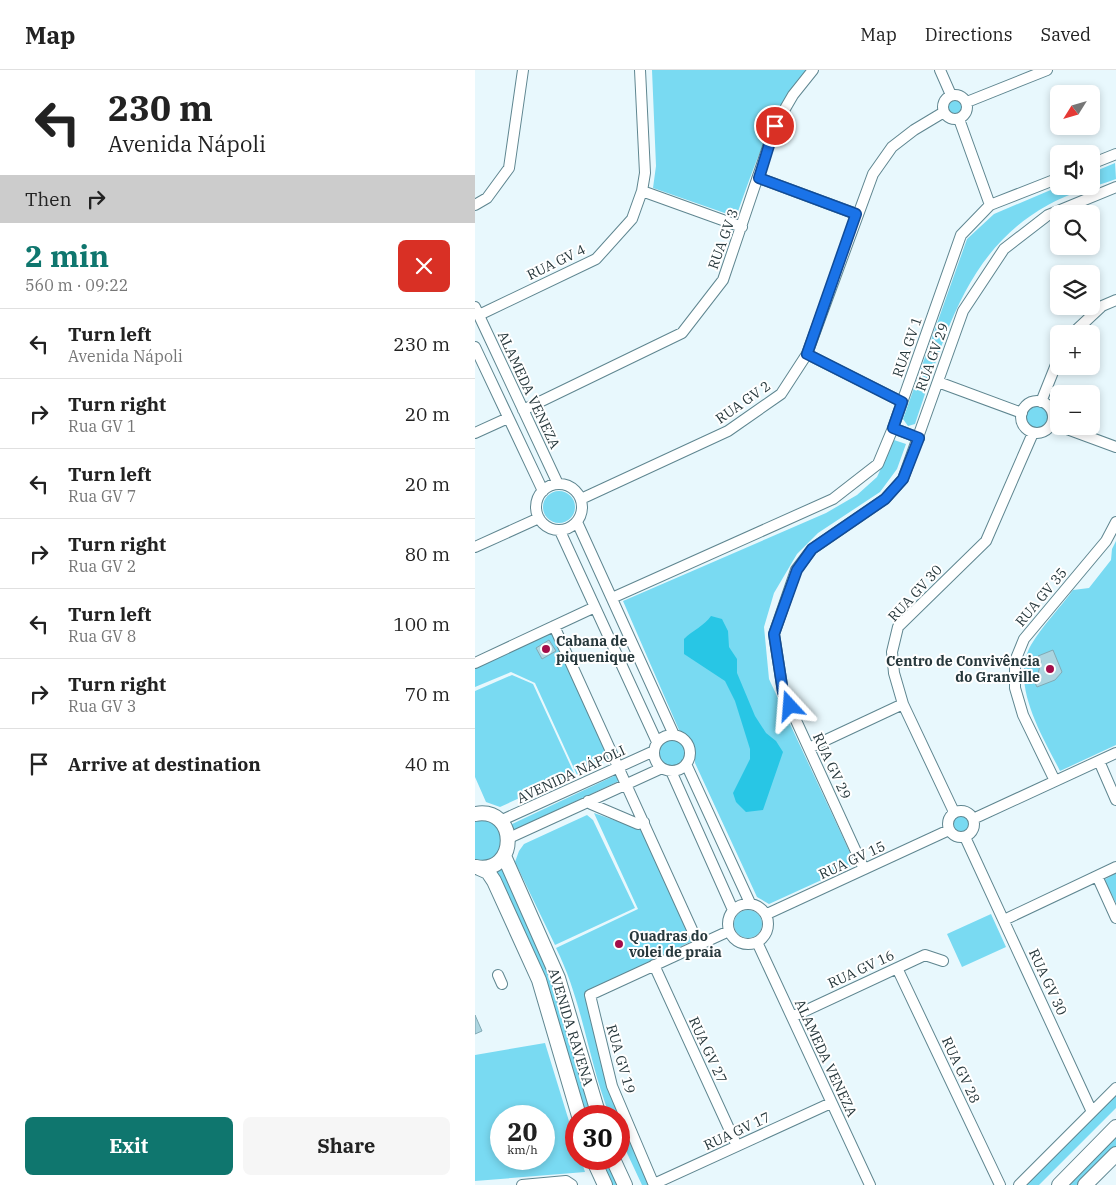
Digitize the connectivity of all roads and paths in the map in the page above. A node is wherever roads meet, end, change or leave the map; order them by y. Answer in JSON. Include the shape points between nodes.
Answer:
{"nodes":[{"id":1,"x":523,"y":70,"type":"edge"},
{"id":2,"x":640,"y":70,"type":"edge"},
{"id":3,"x":813,"y":70,"type":"edge"},
{"id":4,"x":940,"y":70,"type":"edge"},
{"id":5,"x":1047,"y":70,"type":"edge"},
{"id":6,"x":951,"y":95,"type":"junction"},
{"id":7,"x":967,"y":102,"type":"junction"},
{"id":8,"x":944,"y":112,"type":"junction"},
{"id":9,"x":959,"y":118,"type":"junction"},
{"id":10,"x":1116,"y":154,"type":"edge"},
{"id":11,"x":1100,"y":160,"type":"edge"},
{"id":12,"x":759,"y":178,"type":"junction"},
{"id":13,"x":1050,"y":182,"type":"edge"},
{"id":14,"x":1116,"y":187,"type":"edge"},
{"id":15,"x":642,"y":191,"type":"junction"},
{"id":16,"x":475,"y":205,"type":"edge"},
{"id":17,"x":990,"y":205,"type":"junction"},
{"id":18,"x":856,"y":214,"type":"junction"},
{"id":19,"x":742,"y":227,"type":"junction"},
{"id":20,"x":1116,"y":300,"type":"edge"},
{"id":21,"x":477,"y":311,"type":"edge"},
{"id":22,"x":1082,"y":325,"type":"edge"},
{"id":23,"x":475,"y":347,"type":"edge"},
{"id":24,"x":807,"y":354,"type":"junction"},
{"id":25,"x":501,"y":363,"type":"junction"},
{"id":26,"x":486,"y":370,"type":"junction"},
{"id":27,"x":1052,"y":375,"type":"edge"},
{"id":28,"x":938,"y":382,"type":"junction"},
{"id":29,"x":902,"y":402,"type":"junction"},
{"id":30,"x":1041,"y":402,"type":"junction"},
{"id":31,"x":523,"y":410,"type":"junction"},
{"id":32,"x":1050,"y":410,"type":"edge"},
{"id":33,"x":1022,"y":413,"type":"junction"},
{"id":34,"x":508,"y":418,"type":"junction"},
{"id":35,"x":893,"y":428,"type":"junction"},
{"id":36,"x":1050,"y":428,"type":"edge"},
{"id":37,"x":475,"y":433,"type":"edge"},
{"id":38,"x":1033,"y":433,"type":"junction"},
{"id":39,"x":1083,"y":435,"type":"edge"},
{"id":40,"x":919,"y":438,"type":"junction"},
{"id":41,"x":1116,"y":447,"type":"edge"},
{"id":42,"x":558,"y":484,"type":"junction"},
{"id":43,"x":543,"y":491,"type":"junction"},
{"id":44,"x":581,"y":499,"type":"junction"},
{"id":45,"x":539,"y":518,"type":"junction"},
{"id":46,"x":577,"y":522,"type":"junction"},
{"id":47,"x":1116,"y":522,"type":"edge"},
{"id":48,"x":560,"y":530,"type":"junction"},
{"id":49,"x":475,"y":547,"type":"edge"},
{"id":50,"x":612,"y":598,"type":"junction"},
{"id":51,"x":595,"y":607,"type":"junction"},
{"id":52,"x":554,"y":626,"type":"junction"},
{"id":53,"x":475,"y":663,"type":"edge"},
{"id":54,"x":903,"y":704,"type":"junction"},
{"id":55,"x":673,"y":735,"type":"junction"},
{"id":56,"x":656,"y":747,"type":"junction"},
{"id":57,"x":809,"y":748,"type":"junction"},
{"id":58,"x":1116,"y":753,"type":"edge"},
{"id":59,"x":1099,"y":761,"type":"junction"},
{"id":60,"x":686,"y":764,"type":"junction"},
{"id":61,"x":618,"y":767,"type":"junction"},
{"id":62,"x":666,"y":769,"type":"junction"},
{"id":63,"x":1055,"y":781,"type":"junction"},
{"id":64,"x":626,"y":784,"type":"junction"},
{"id":65,"x":1116,"y":800,"type":"edge"},
{"id":66,"x":588,"y":801,"type":"junction"},
{"id":67,"x":476,"y":811,"type":"edge"},
{"id":68,"x":954,"y":812,"type":"junction"},
{"id":69,"x":973,"y":819,"type":"junction"},
{"id":70,"x":500,"y":820,"type":"junction"},
{"id":71,"x":643,"y":822,"type":"junction"},
{"id":72,"x":949,"y":830,"type":"junction"},
{"id":73,"x":965,"y":837,"type":"junction"},
{"id":74,"x":509,"y":838,"type":"junction"},
{"id":75,"x":504,"y":856,"type":"junction"},
{"id":76,"x":477,"y":867,"type":"edge"},
{"id":77,"x":1116,"y":867,"type":"edge"},
{"id":78,"x":864,"y":869,"type":"junction"},
{"id":79,"x":1097,"y":876,"type":"junction"},
{"id":80,"x":750,"y":903,"type":"junction"},
{"id":81,"x":733,"y":910,"type":"junction"},
{"id":82,"x":767,"y":914,"type":"junction"},
{"id":83,"x":1116,"y":918,"type":"edge"},
{"id":84,"x":1004,"y":920,"type":"junction"},
{"id":85,"x":729,"y":931,"type":"junction"},
{"id":86,"x":757,"y":942,"type":"junction"},
{"id":87,"x":699,"y":945,"type":"junction"},
{"id":88,"x":943,"y":961,"type":"dead end"},
{"id":89,"x":654,"y":965,"type":"junction"},
{"id":90,"x":897,"y":968,"type":"junction"},
{"id":91,"x":791,"y":1017,"type":"junction"},
{"id":92,"x":1116,"y":1088,"type":"edge"},
{"id":93,"x":831,"y":1103,"type":"junction"},
{"id":94,"x":576,"y":1105,"type":"edge"},
{"id":95,"x":596,"y":1105,"type":"edge"},
{"id":96,"x":1092,"y":1112,"type":"junction"},
{"id":97,"x":1116,"y":1128,"type":"edge"},
{"id":98,"x":737,"y":1146,"type":"junction"},
{"id":99,"x":1116,"y":1154,"type":"edge"},
{"id":100,"x":598,"y":1170,"type":"edge"},
{"id":101,"x":618,"y":1170,"type":"edge"},
{"id":102,"x":1087,"y":1184,"type":"edge"},
{"id":103,"x":522,"y":1185,"type":"edge"},
{"id":104,"x":572,"y":1185,"type":"edge"},
{"id":105,"x":605,"y":1185,"type":"edge"},
{"id":106,"x":625,"y":1185,"type":"edge"},
{"id":107,"x":654,"y":1185,"type":"edge"},
{"id":108,"x":870,"y":1185,"type":"edge"},
{"id":109,"x":1000,"y":1185,"type":"edge"},
{"id":110,"x":1019,"y":1185,"type":"edge"},
{"id":111,"x":1059,"y":1185,"type":"edge"}],
"edges":[{"from":1,"to":16,"type":"street","via":[[509,168],[487,198]]},
{"from":2,"to":15,"type":"street","name":"RUA GV 4","via":[[645,173]]},
{"from":3,"to":12,"type":"street","name":"RUA GV 3","via":[[793,95],[775,126]]},
{"from":4,"to":6,"type":"street"},
{"from":5,"to":7,"type":"street"},
{"from":6,"to":7,"type":"street","via":[[959,94]]},
{"from":6,"to":8,"type":"street","via":[[944,101]]},
{"from":7,"to":9,"type":"street","via":[[967,112]]},
{"from":8,"to":9,"type":"street","via":[[949,117]]},
{"from":8,"to":18,"type":"street","name":"RUA GV 2","via":[[892,147],[873,174]]},
{"from":9,"to":17,"type":"street"},
{"from":10,"to":11,"type":"street"},
{"from":12,"to":18,"type":"street"},
{"from":12,"to":19,"type":"street","name":"RUA GV 3"},
{"from":13,"to":17,"type":"street","name":"RUA GV 1"},
{"from":14,"to":28,"type":"street","name":"RUA GV 29","via":[[1048,215],[1004,249],[963,311]]},
{"from":15,"to":19,"type":"street"},
{"from":15,"to":21,"type":"street","name":"RUA GV 4","via":[[632,219],[596,259]]},
{"from":17,"to":29,"type":"street","name":"RUA GV 1","via":[[961,235]]},
{"from":18,"to":24,"type":"street","name":"RUA GV 2"},
{"from":19,"to":31,"type":"street","name":"RUA GV 3","via":[[723,280],[682,333]]},
{"from":20,"to":22,"type":"street","via":[[1102,306]]},
{"from":21,"to":25,"type":"street","name":"ALAMEDA VENEZA"},
{"from":23,"to":26,"type":"street"},
{"from":24,"to":29,"type":"street"},
{"from":24,"to":44,"type":"street","name":"RUA GV 2","via":[[781,394],[728,431]]},
{"from":25,"to":26,"type":"street"},
{"from":25,"to":31,"type":"street","name":"ALAMEDA VENEZA"},
{"from":26,"to":34,"type":"street"},
{"from":27,"to":30,"type":"street"},
{"from":28,"to":33,"type":"street"},
{"from":28,"to":40,"type":"street","name":"RUA GV 29"},
{"from":29,"to":35,"type":"street","name":"RUA GV 1"},
{"from":30,"to":32,"type":"street"},
{"from":30,"to":33,"type":"street","via":[[1029,404]]},
{"from":31,"to":42,"type":"street","name":"ALAMEDA VENEZA"},
{"from":33,"to":38,"type":"street","via":[[1023,424]]},
{"from":34,"to":37,"type":"street"},
{"from":34,"to":43,"type":"street"},
{"from":35,"to":40,"type":"street"},
{"from":35,"to":50,"type":"street","name":"RUA GV 1","via":[[878,464],[833,499]]},
{"from":36,"to":38,"type":"street"},
{"from":38,"to":54,"type":"street","name":"RUA GV 30","via":[[986,541],[898,628],[892,652]]},
{"from":39,"to":41,"type":"street"},
{"from":40,"to":57,"type":"street","name":"RUA GV 29","via":[[903,479],[885,499],[812,549],[793,579],[774,634],[783,692]]},
{"from":42,"to":43,"type":"street"},
{"from":42,"to":44,"type":"street","via":[[572,488]]},
{"from":43,"to":45,"type":"street","via":[[536,504]]},
{"from":44,"to":46,"type":"street","via":[[582,511]]},
{"from":45,"to":48,"type":"street","via":[[547,527]]},
{"from":45,"to":49,"type":"street"},
{"from":46,"to":48,"type":"street"},
{"from":46,"to":50,"type":"street"},
{"from":47,"to":63,"type":"street","name":"RUA GV 35","via":[[1106,541],[1024,639],[1015,661],[1015,688],[1023,715]]},
{"from":48,"to":51,"type":"street"},
{"from":50,"to":55,"type":"street"},
{"from":51,"to":52,"type":"street"},
{"from":51,"to":56,"type":"street"},
{"from":52,"to":53,"type":"street"},
{"from":52,"to":61,"type":"street"},
{"from":54,"to":57,"type":"street"},
{"from":54,"to":68,"type":"street","name":"RUA GV 30"},
{"from":55,"to":56,"type":"street","name":"AVENIDA NÁPOLI","via":[[662,738]]},
{"from":55,"to":60,"type":"street","via":[[687,744]]},
{"from":56,"to":61,"type":"street","name":"AVENIDA NÁPOLI"},
{"from":56,"to":62,"type":"street","via":[[655,760]]},
{"from":57,"to":78,"type":"street","name":"RUA GV 29"},
{"from":58,"to":59,"type":"street"},
{"from":59,"to":63,"type":"street"},
{"from":59,"to":65,"type":"street"},
{"from":60,"to":62,"type":"street","via":[[676,770]]},
{"from":60,"to":80,"type":"street"},
{"from":61,"to":64,"type":"street"},
{"from":61,"to":70,"type":"street","name":"AVENIDA NÁPOLI"},
{"from":62,"to":64,"type":"street"},
{"from":62,"to":81,"type":"street"},
{"from":63,"to":69,"type":"street"},
{"from":64,"to":66,"type":"street"},
{"from":64,"to":71,"type":"street"},
{"from":66,"to":71,"type":"street","via":[[638,824]]},
{"from":66,"to":74,"type":"street"},
{"from":67,"to":70,"type":"main road"},
{"from":68,"to":69,"type":"street","via":[[965,811]]},
{"from":68,"to":72,"type":"street","via":[[948,818]]},
{"from":69,"to":73,"type":"street","via":[[973,830]]},
{"from":70,"to":74,"type":"main road"},
{"from":71,"to":87,"type":"street"},
{"from":72,"to":73,"type":"street","via":[[954,836]]},
{"from":72,"to":78,"type":"street","name":"RUA GV 15"},
{"from":73,"to":84,"type":"street","name":"RUA GV 30"},
{"from":74,"to":75,"type":"main road"},
{"from":75,"to":76,"type":"main road","via":[[489,867]]},
{"from":75,"to":95,"type":"main road","name":"AVENIDA RAVENA","via":[[558,978]]},
{"from":76,"to":94,"type":"main road","name":"AVENIDA RAVENA","via":[[488,872],[494,881],[539,980]]},
{"from":77,"to":79,"type":"street"},
{"from":78,"to":82,"type":"street","name":"RUA GV 15"},
{"from":79,"to":83,"type":"street"},
{"from":79,"to":84,"type":"street"},
{"from":80,"to":81,"type":"street"},
{"from":80,"to":82,"type":"street"},
{"from":81,"to":85,"type":"street","via":[[728,920]]},
{"from":82,"to":86,"type":"street","via":[[766,933]]},
{"from":84,"to":96,"type":"street","name":"RUA GV 30"},
{"from":85,"to":86,"type":"street","via":[[744,944]]},
{"from":85,"to":87,"type":"street"},
{"from":86,"to":91,"type":"street","name":"ALAMEDA VENEZA"},
{"from":87,"to":89,"type":"street"},
{"from":88,"to":90,"type":"street","name":"RUA GV 16","via":[[925,955]]},
{"from":89,"to":98,"type":"street","name":"RUA GV 27"},
{"from":89,"to":107,"type":"street","name":"RUA GV 19","via":[[590,995],[612,1086]]},
{"from":90,"to":91,"type":"street","name":"RUA GV 16"},
{"from":90,"to":109,"type":"street","name":"RUA GV 28"},
{"from":91,"to":93,"type":"street","name":"ALAMEDA VENEZA"},
{"from":92,"to":96,"type":"street"},
{"from":93,"to":98,"type":"street","name":"RUA GV 17"},
{"from":93,"to":108,"type":"street","name":"ALAMEDA VENEZA"},
{"from":96,"to":110,"type":"street"},
{"from":97,"to":111,"type":"main road"},
{"from":98,"to":107,"type":"street","name":"RUA GV 17"},
{"from":99,"to":102,"type":"main road"},
{"from":100,"to":105,"type":"main road"},
{"from":101,"to":106,"type":"main road"},
{"from":103,"to":104,"type":"street","via":[[566,1181]]}]}
